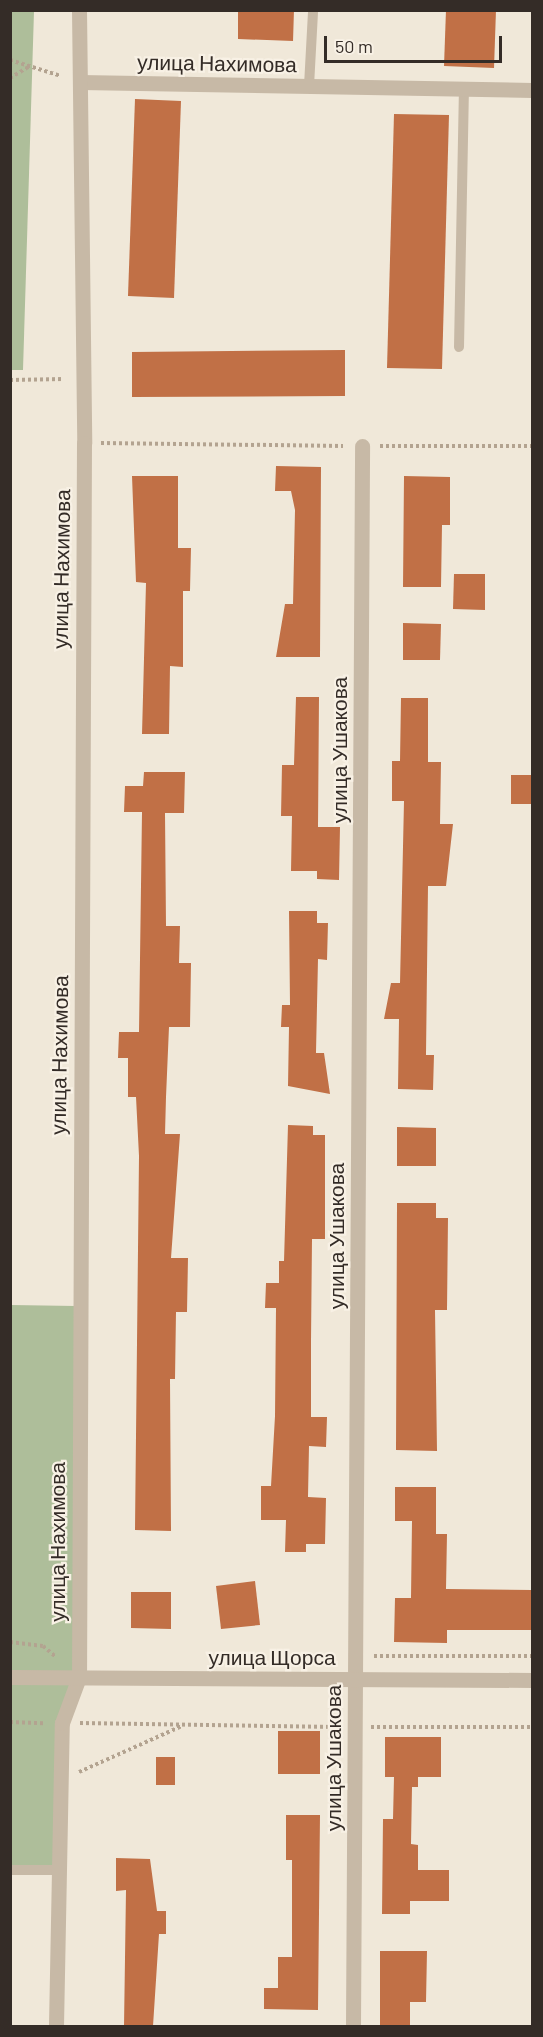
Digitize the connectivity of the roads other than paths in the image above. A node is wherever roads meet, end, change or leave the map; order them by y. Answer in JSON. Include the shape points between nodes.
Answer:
{"nodes":[{"id":1,"x":79,"y":10,"type":"edge"},
{"id":2,"x":313,"y":12,"type":"edge"},
{"id":3,"x":80,"y":82,"type":"junction"},
{"id":4,"x":309,"y":86,"type":"junction"},
{"id":5,"x":464,"y":90,"type":"junction"},
{"id":6,"x":532,"y":90,"type":"edge"},
{"id":7,"x":459,"y":347,"type":"dead end"},
{"id":8,"x":362,"y":446,"type":"road end"},
{"id":9,"x":10,"y":1677,"type":"edge"},
{"id":10,"x":79,"y":1677,"type":"junction"},
{"id":11,"x":355,"y":1679,"type":"junction"},
{"id":12,"x":532,"y":1680,"type":"edge"},
{"id":13,"x":10,"y":1870,"type":"edge"},
{"id":14,"x":58,"y":1870,"type":"junction"},
{"id":15,"x":56,"y":2026,"type":"edge"},
{"id":16,"x":352,"y":2026,"type":"edge"}],
"edges":[{"from":1,"to":3,"type":"street","name":"улица Нахимова"},
{"from":2,"to":4,"type":"lane"},
{"from":3,"to":4,"type":"street","name":"улица Нахимова"},
{"from":3,"to":10,"type":"street","name":"улица Нахимова","via":[[84,443]]},
{"from":4,"to":5,"type":"street","name":"улица Нахимова"},
{"from":5,"to":6,"type":"street","name":"улица Нахимова"},
{"from":5,"to":7,"type":"lane"},
{"from":8,"to":11,"type":"street","name":"улица Ушакова"},
{"from":9,"to":10,"type":"street","name":"улица Щорса"},
{"from":10,"to":11,"type":"street","name":"улица Щорса"},
{"from":10,"to":14,"type":"street","name":"улица Нахимова","via":[[62,1723]]},
{"from":11,"to":12,"type":"street","name":"улица Щорса"},
{"from":11,"to":16,"type":"street","name":"улица Ушакова"},
{"from":13,"to":14,"type":"lane"},
{"from":14,"to":15,"type":"street","name":"улица Нахимова"}]}
